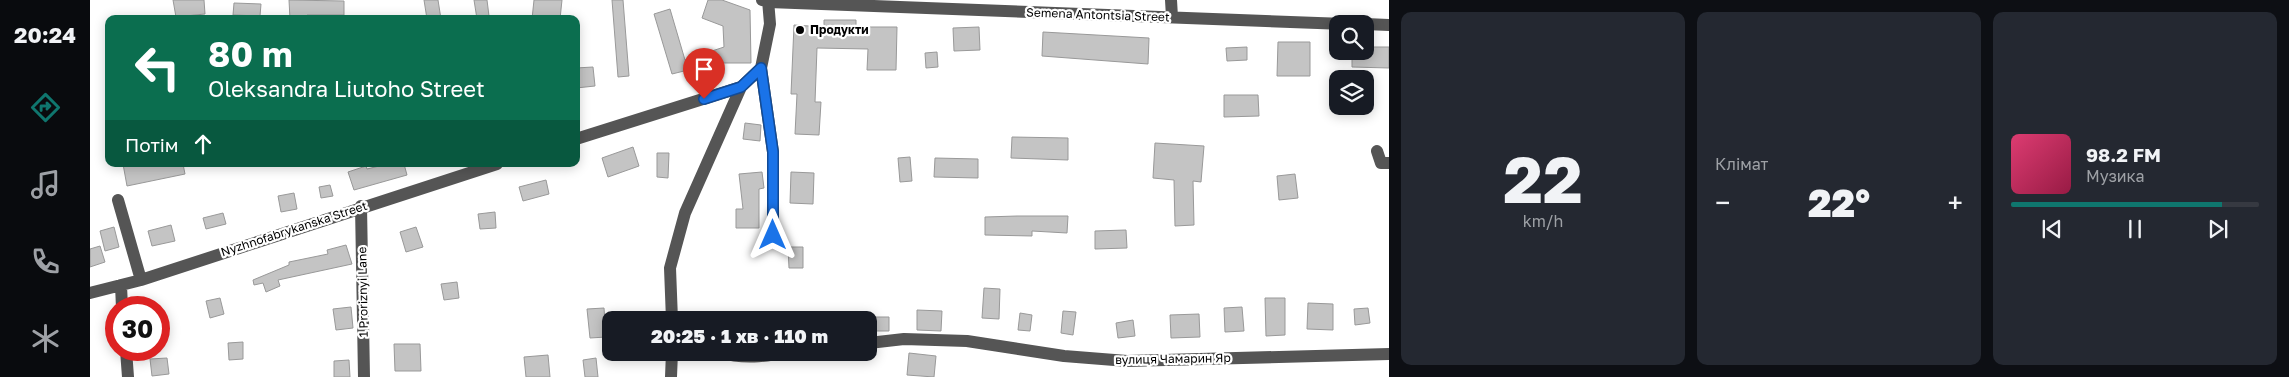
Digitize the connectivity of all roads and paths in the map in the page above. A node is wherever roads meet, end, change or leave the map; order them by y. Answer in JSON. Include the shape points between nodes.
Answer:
{"nodes":[{"id":1,"x":1172,"y":0,"type":"edge"},
{"id":2,"x":766,"y":1,"type":"edge"},
{"id":3,"x":1172,"y":17,"type":"junction"},
{"id":4,"x":1329,"y":23,"type":"edge"},
{"id":5,"x":1374,"y":24,"type":"edge"},
{"id":6,"x":1389,"y":25,"type":"edge"},
{"id":7,"x":761,"y":68,"type":"junction"},
{"id":8,"x":741,"y":87,"type":"junction"},
{"id":9,"x":580,"y":138,"type":"edge"},
{"id":10,"x":1377,"y":152,"type":"dead end"},
{"id":11,"x":1389,"y":163,"type":"edge"},
{"id":12,"x":487,"y":167,"type":"edge"},
{"id":13,"x":118,"y":200,"type":"dead end"},
{"id":14,"x":361,"y":206,"type":"junction"},
{"id":15,"x":773,"y":235,"type":"dead end"},
{"id":16,"x":141,"y":280,"type":"junction"},
{"id":17,"x":121,"y":285,"type":"junction"},
{"id":18,"x":90,"y":294,"type":"edge"},
{"id":19,"x":121,"y":296,"type":"edge"},
{"id":20,"x":672,"y":311,"type":"edge"},
{"id":21,"x":877,"y":342,"type":"edge"},
{"id":22,"x":1389,"y":354,"type":"edge"},
{"id":23,"x":127,"y":361,"type":"edge"},
{"id":24,"x":672,"y":361,"type":"edge"},
{"id":25,"x":128,"y":377,"type":"edge"},
{"id":26,"x":364,"y":377,"type":"edge"},
{"id":27,"x":671,"y":377,"type":"edge"}],
"edges":[{"from":1,"to":3,"type":"street"},
{"from":2,"to":3,"type":"street","name":"Semena Antontsia Street"},
{"from":2,"to":7,"type":"street","via":[[770,24]]},
{"from":3,"to":4,"type":"street","name":"Semena Antontsia Street"},
{"from":5,"to":6,"type":"street"},
{"from":7,"to":8,"type":"street"},
{"from":7,"to":15,"type":"street","via":[[773,152]]},
{"from":8,"to":9,"type":"street"},
{"from":8,"to":20,"type":"street","via":[[685,213],[670,268]]},
{"from":10,"to":11,"type":"street","via":[[1381,163]]},
{"from":12,"to":14,"type":"street","name":"Nyzhnofabrykanska Street"},
{"from":13,"to":16,"type":"street"},
{"from":14,"to":16,"type":"street","name":"Nyzhnofabrykanska Street"},
{"from":14,"to":26,"type":"street","name":"1 Proriznyi Lane"},
{"from":16,"to":17,"type":"street","name":"Nyzhnofabrykanska Street"},
{"from":17,"to":18,"type":"street","name":"Nyzhnofabrykanska Street"},
{"from":17,"to":19,"type":"street"},
{"from":21,"to":22,"type":"street","name":"вулиця Чамарин Яр","via":[[904,339],[967,341],[1064,356],[1127,361]]},
{"from":23,"to":25,"type":"street"},
{"from":24,"to":27,"type":"street"}]}
